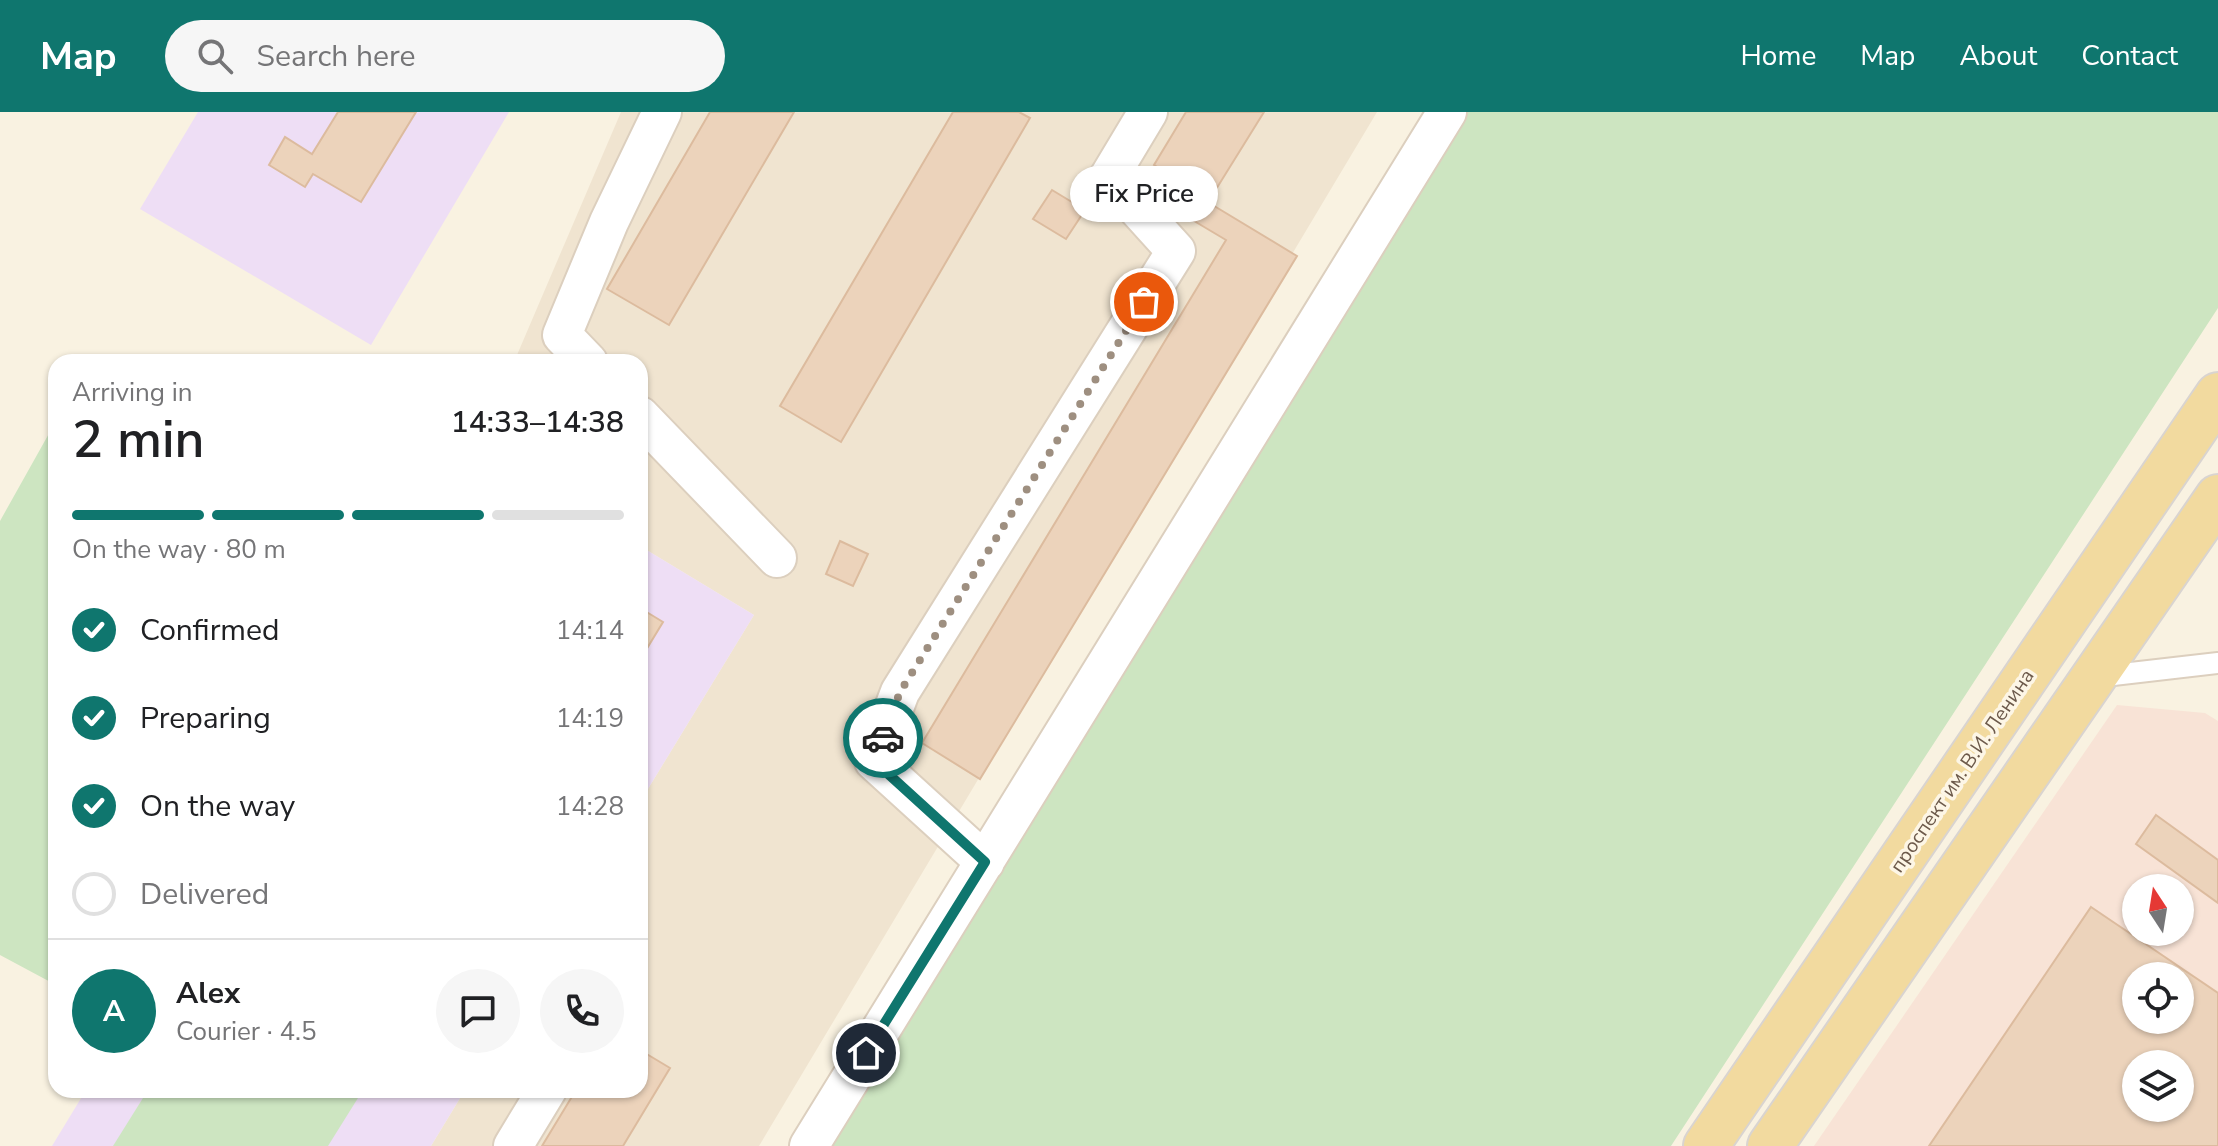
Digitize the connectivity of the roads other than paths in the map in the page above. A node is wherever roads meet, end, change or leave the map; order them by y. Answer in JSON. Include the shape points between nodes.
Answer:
{"nodes":[{"id":1,"x":662,"y":112,"type":"edge"},
{"id":2,"x":1148,"y":112,"type":"edge"},
{"id":3,"x":1447,"y":112,"type":"edge"},
{"id":4,"x":580,"y":354,"type":"edge"},
{"id":5,"x":2218,"y":395,"type":"edge"},
{"id":6,"x":648,"y":424,"type":"edge"},
{"id":7,"x":2218,"y":497,"type":"edge"},
{"id":8,"x":777,"y":558,"type":"dead end"},
{"id":9,"x":2218,"y":663,"type":"edge"},
{"id":10,"x":2092,"y":677,"type":"junction"},
{"id":11,"x":985,"y":862,"type":"junction"},
{"id":12,"x":542,"y":1098,"type":"edge"},
{"id":13,"x":513,"y":1146,"type":"edge"},
{"id":14,"x":809,"y":1146,"type":"edge"},
{"id":15,"x":1706,"y":1146,"type":"edge"},
{"id":16,"x":1770,"y":1146,"type":"edge"}],
"edges":[{"from":1,"to":4,"type":"street","via":[[562,335]]},
{"from":2,"to":11,"type":"street","via":[[1109,177],[1176,251],[900,692],[874,761]]},
{"from":3,"to":11,"type":"street"},
{"from":5,"to":15,"type":"main road","name":"проспект им. В.И. Ленина"},
{"from":6,"to":8,"type":"street"},
{"from":7,"to":10,"type":"main road"},
{"from":9,"to":10,"type":"lane"},
{"from":10,"to":16,"type":"main road"},
{"from":11,"to":14,"type":"street"},
{"from":12,"to":13,"type":"street"}]}
